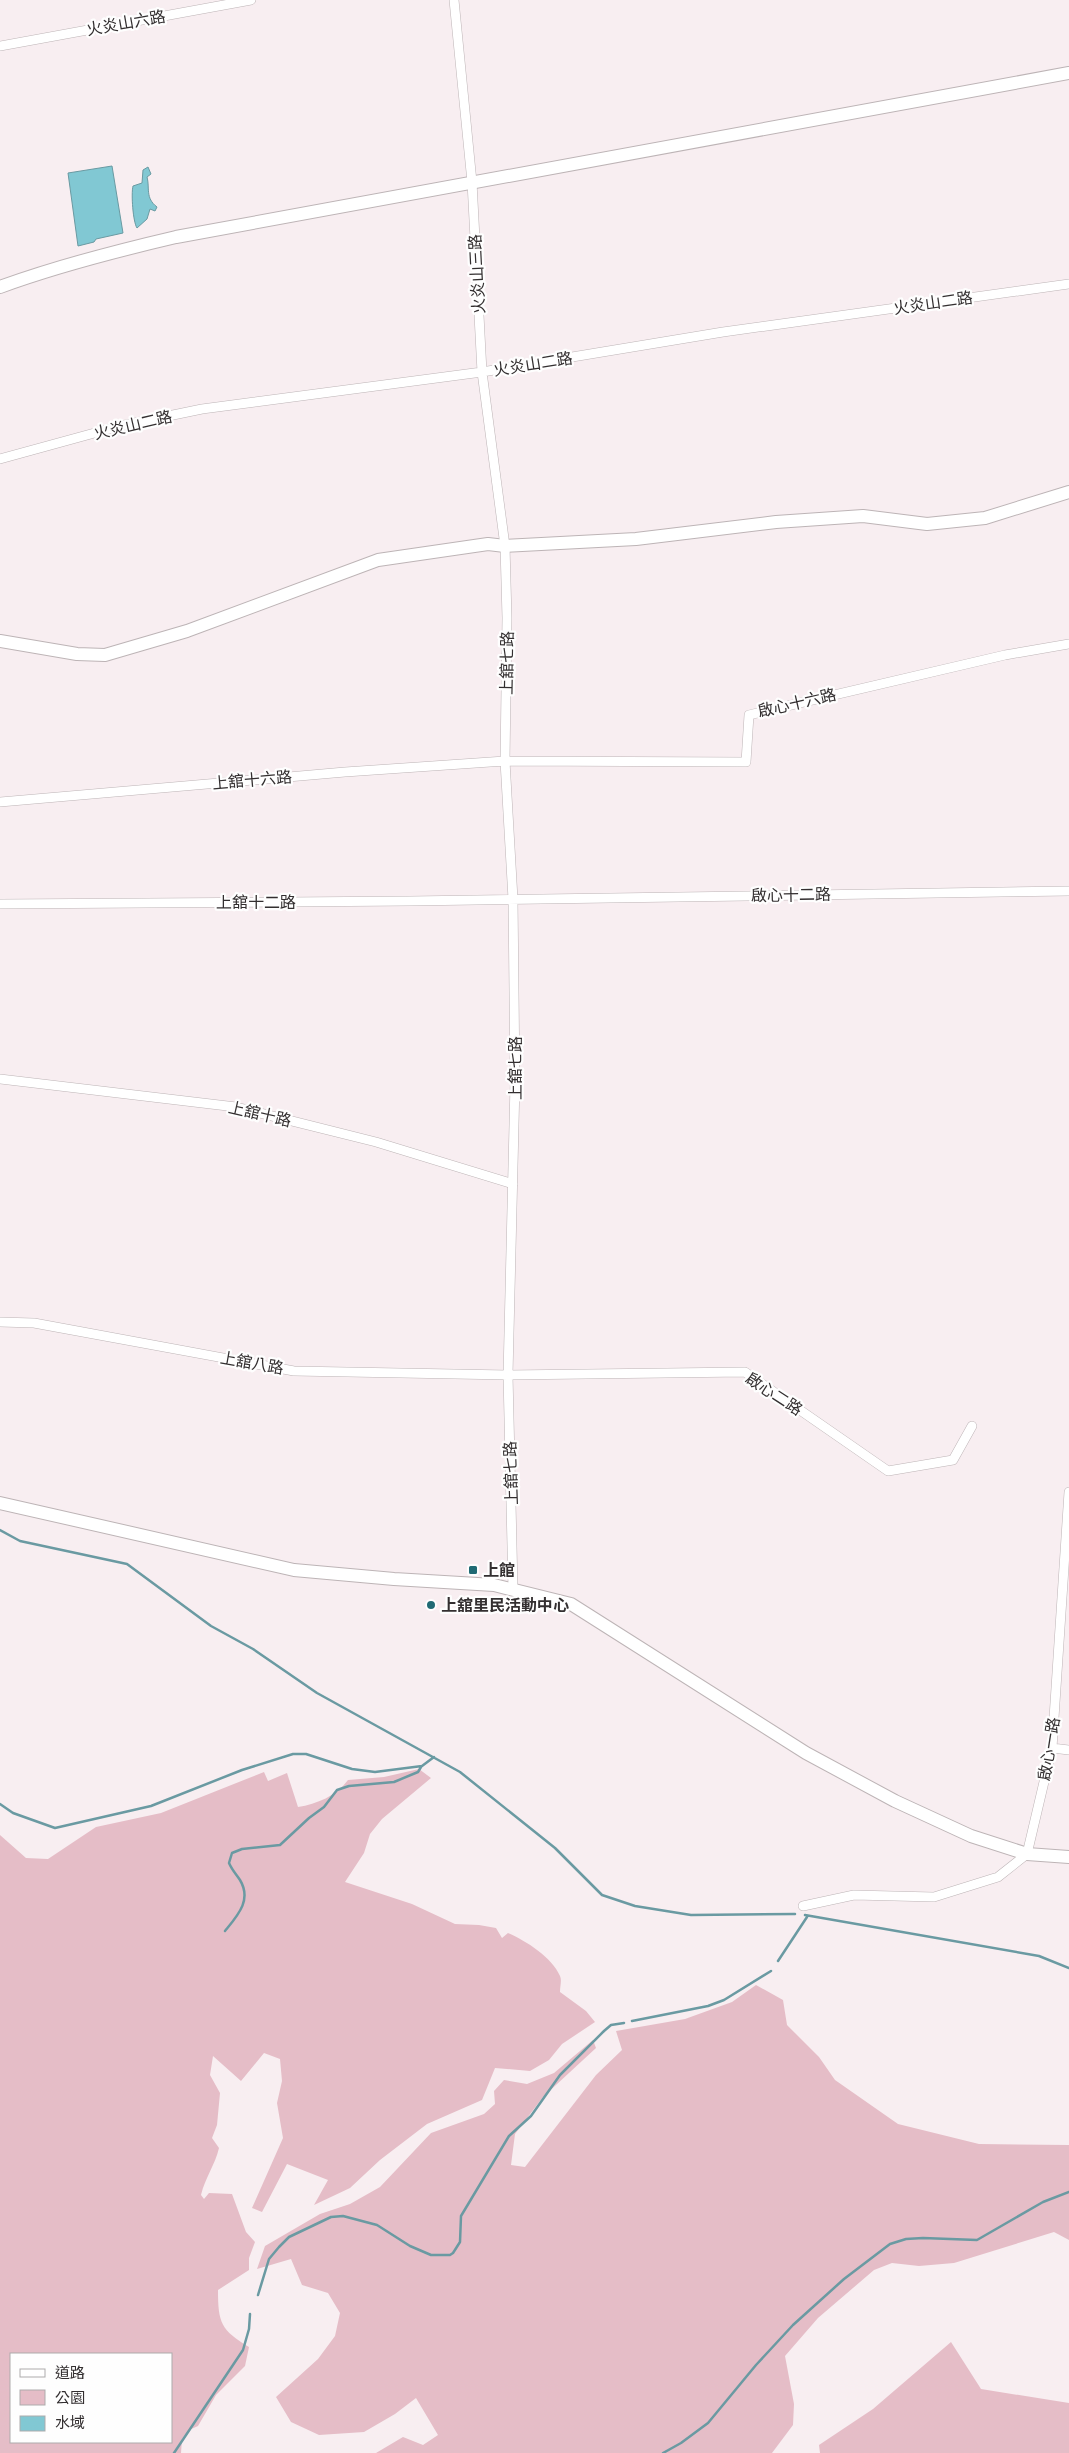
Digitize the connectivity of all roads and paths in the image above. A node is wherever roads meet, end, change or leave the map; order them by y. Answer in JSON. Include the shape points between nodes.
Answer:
{"nodes":[{"id":1,"x":251,"y":0,"type":"edge"},
{"id":2,"x":454,"y":0,"type":"edge"},
{"id":3,"x":0,"y":46,"type":"edge"},
{"id":4,"x":1069,"y":73,"type":"edge"},
{"id":5,"x":472,"y":182,"type":"junction"},
{"id":6,"x":1069,"y":284,"type":"edge"},
{"id":7,"x":0,"y":287,"type":"edge"},
{"id":8,"x":482,"y":372,"type":"junction"},
{"id":9,"x":0,"y":459,"type":"edge"},
{"id":10,"x":1069,"y":492,"type":"edge"},
{"id":11,"x":505,"y":546,"type":"junction"},
{"id":12,"x":0,"y":641,"type":"edge"},
{"id":13,"x":1069,"y":644,"type":"edge"},
{"id":14,"x":505,"y":761,"type":"junction"},
{"id":15,"x":0,"y":802,"type":"edge"},
{"id":16,"x":1069,"y":891,"type":"edge"},
{"id":17,"x":513,"y":899,"type":"junction"},
{"id":18,"x":0,"y":904,"type":"edge"},
{"id":19,"x":0,"y":1079,"type":"edge"},
{"id":20,"x":513,"y":1184,"type":"junction"},
{"id":21,"x":0,"y":1322,"type":"edge"},
{"id":22,"x":508,"y":1375,"type":"junction"},
{"id":23,"x":972,"y":1426,"type":"dead end"},
{"id":24,"x":1069,"y":1492,"type":"edge"},
{"id":25,"x":0,"y":1503,"type":"edge"},
{"id":26,"x":513,"y":1589,"type":"junction"},
{"id":27,"x":1052,"y":1748,"type":"junction"},
{"id":28,"x":1069,"y":1750,"type":"edge"},
{"id":29,"x":1027,"y":1854,"type":"junction"},
{"id":30,"x":1069,"y":1857,"type":"edge"},
{"id":31,"x":803,"y":1906,"type":"dead end"}],
"edges":[{"from":1,"to":3,"type":"street","name":"火炎山六路"},
{"from":2,"to":5,"type":"street","name":"火炎山三路"},
{"from":4,"to":5,"type":"street"},
{"from":5,"to":7,"type":"street","via":[[176,237],[77,262]]},
{"from":5,"to":8,"type":"street","name":"火炎山三路"},
{"from":6,"to":8,"type":"street","name":"火炎山二路","via":[[723,332]]},
{"from":8,"to":9,"type":"street","name":"火炎山二路","via":[[202,409],[120,426]]},
{"from":8,"to":11,"type":"street","name":"火炎山三路"},
{"from":10,"to":11,"type":"street","via":[[985,518],[928,524],[863,516],[776,522],[636,539]]},
{"from":11,"to":12,"type":"street","via":[[488,544],[378,560],[187,631],[105,655],[77,654]]},
{"from":11,"to":14,"type":"street","name":"上舘七路","via":[[508,618]]},
{"from":13,"to":14,"type":"street","name":"啟心十六路","via":[[1005,655],[749,715],[746,762]]},
{"from":14,"to":15,"type":"street","name":"上舘十六路"},
{"from":14,"to":17,"type":"street","name":"上舘七路"},
{"from":16,"to":17,"type":"street","name":"啟心十二路"},
{"from":17,"to":18,"type":"street","name":"上舘十二路"},
{"from":17,"to":20,"type":"street","name":"上舘七路"},
{"from":19,"to":20,"type":"street","name":"上舘十路","via":[[236,1107],[376,1142]]},
{"from":20,"to":22,"type":"street","name":"上舘七路"},
{"from":21,"to":22,"type":"street","name":"上舘八路","via":[[34,1323],[294,1370]]},
{"from":22,"to":23,"type":"street","name":"啟心二路","via":[[745,1372],[888,1471],[953,1460]]},
{"from":22,"to":26,"type":"street","name":"上舘七路"},
{"from":24,"to":27,"type":"street","name":"啟心一路"},
{"from":25,"to":26,"type":"street","via":[[294,1570]]},
{"from":26,"to":29,"type":"street","via":[[571,1604],[806,1753],[895,1801],[971,1836]]},
{"from":27,"to":28,"type":"street"},
{"from":27,"to":29,"type":"street","name":"啟心一路"},
{"from":29,"to":30,"type":"street"},
{"from":29,"to":31,"type":"street","via":[[998,1877],[934,1897],[854,1895]]}]}
